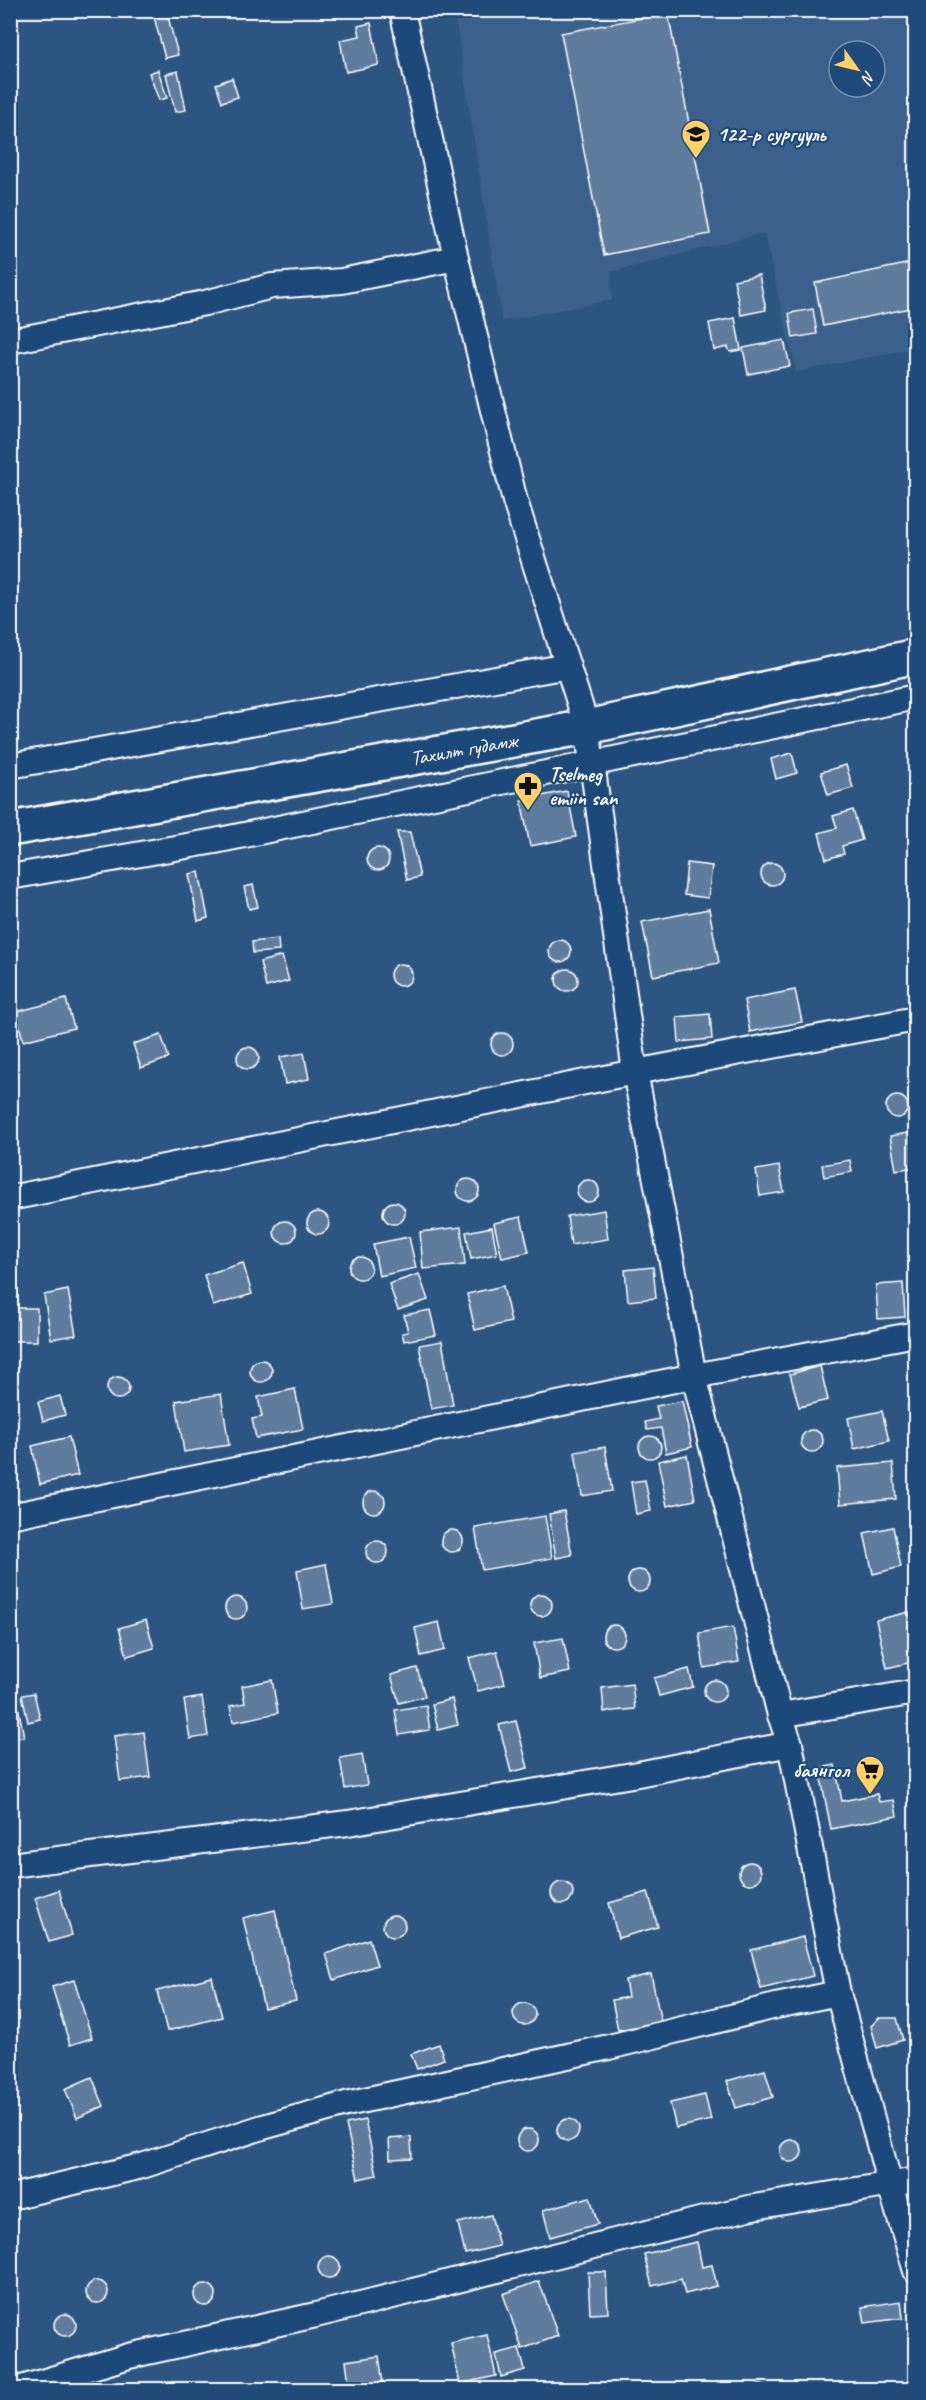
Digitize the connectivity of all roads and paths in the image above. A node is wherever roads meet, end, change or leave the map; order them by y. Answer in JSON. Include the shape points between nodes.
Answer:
{"nodes":[{"id":1,"x":402,"y":10,"type":"edge"},
{"id":2,"x":456,"y":258,"type":"junction"},
{"id":3,"x":10,"y":341,"type":"edge"},
{"id":4,"x":915,"y":656,"type":"edge"},
{"id":5,"x":568,"y":666,"type":"junction"},
{"id":6,"x":915,"y":697,"type":"edge"},
{"id":7,"x":587,"y":727,"type":"junction"},
{"id":8,"x":591,"y":765,"type":"junction"},
{"id":9,"x":10,"y":766,"type":"edge"},
{"id":10,"x":10,"y":829,"type":"edge"},
{"id":11,"x":10,"y":877,"type":"edge"},
{"id":12,"x":915,"y":1019,"type":"edge"},
{"id":13,"x":635,"y":1072,"type":"junction"},
{"id":14,"x":10,"y":1198,"type":"edge"},
{"id":15,"x":915,"y":1334,"type":"edge"},
{"id":16,"x":694,"y":1376,"type":"junction"},
{"id":17,"x":10,"y":1516,"type":"edge"},
{"id":18,"x":915,"y":1692,"type":"edge"},
{"id":19,"x":780,"y":1715,"type":"junction"},
{"id":20,"x":790,"y":1744,"type":"junction"},
{"id":21,"x":10,"y":1865,"type":"edge"},
{"id":22,"x":838,"y":1993,"type":"junction"},
{"id":23,"x":915,"y":2180,"type":"edge"},
{"id":24,"x":890,"y":2185,"type":"junction"},
{"id":25,"x":13,"y":2191,"type":"edge"},
{"id":26,"x":915,"y":2271,"type":"edge"},
{"id":27,"x":15,"y":2390,"type":"edge"}],
"edges":[{"from":1,"to":2,"type":"street"},
{"from":2,"to":3,"type":"street","via":[[342,281],[272,286]]},
{"from":2,"to":5,"type":"street","via":[[515,501]]},
{"from":4,"to":7,"type":"main road","name":"Тахилт гудамж"},
{"from":5,"to":7,"type":"street"},
{"from":5,"to":9,"type":"street"},
{"from":6,"to":8,"type":"street"},
{"from":7,"to":8,"type":"street"},
{"from":7,"to":10,"type":"main road","name":"Тахилт гудамж"},
{"from":8,"to":11,"type":"street","via":[[216,841]]},
{"from":8,"to":13,"type":"street"},
{"from":12,"to":13,"type":"street"},
{"from":13,"to":14,"type":"street"},
{"from":13,"to":16,"type":"street"},
{"from":15,"to":16,"type":"street"},
{"from":16,"to":17,"type":"street"},
{"from":16,"to":19,"type":"street"},
{"from":18,"to":19,"type":"street"},
{"from":19,"to":20,"type":"street"},
{"from":20,"to":21,"type":"street","via":[[348,1823]]},
{"from":20,"to":22,"type":"street"},
{"from":22,"to":24,"type":"street"},
{"from":22,"to":25,"type":"street","via":[[346,2104],[142,2166]]},
{"from":23,"to":24,"type":"street"},
{"from":24,"to":26,"type":"street"},
{"from":24,"to":27,"type":"street","via":[[748,2208],[316,2315],[129,2356]]}]}
